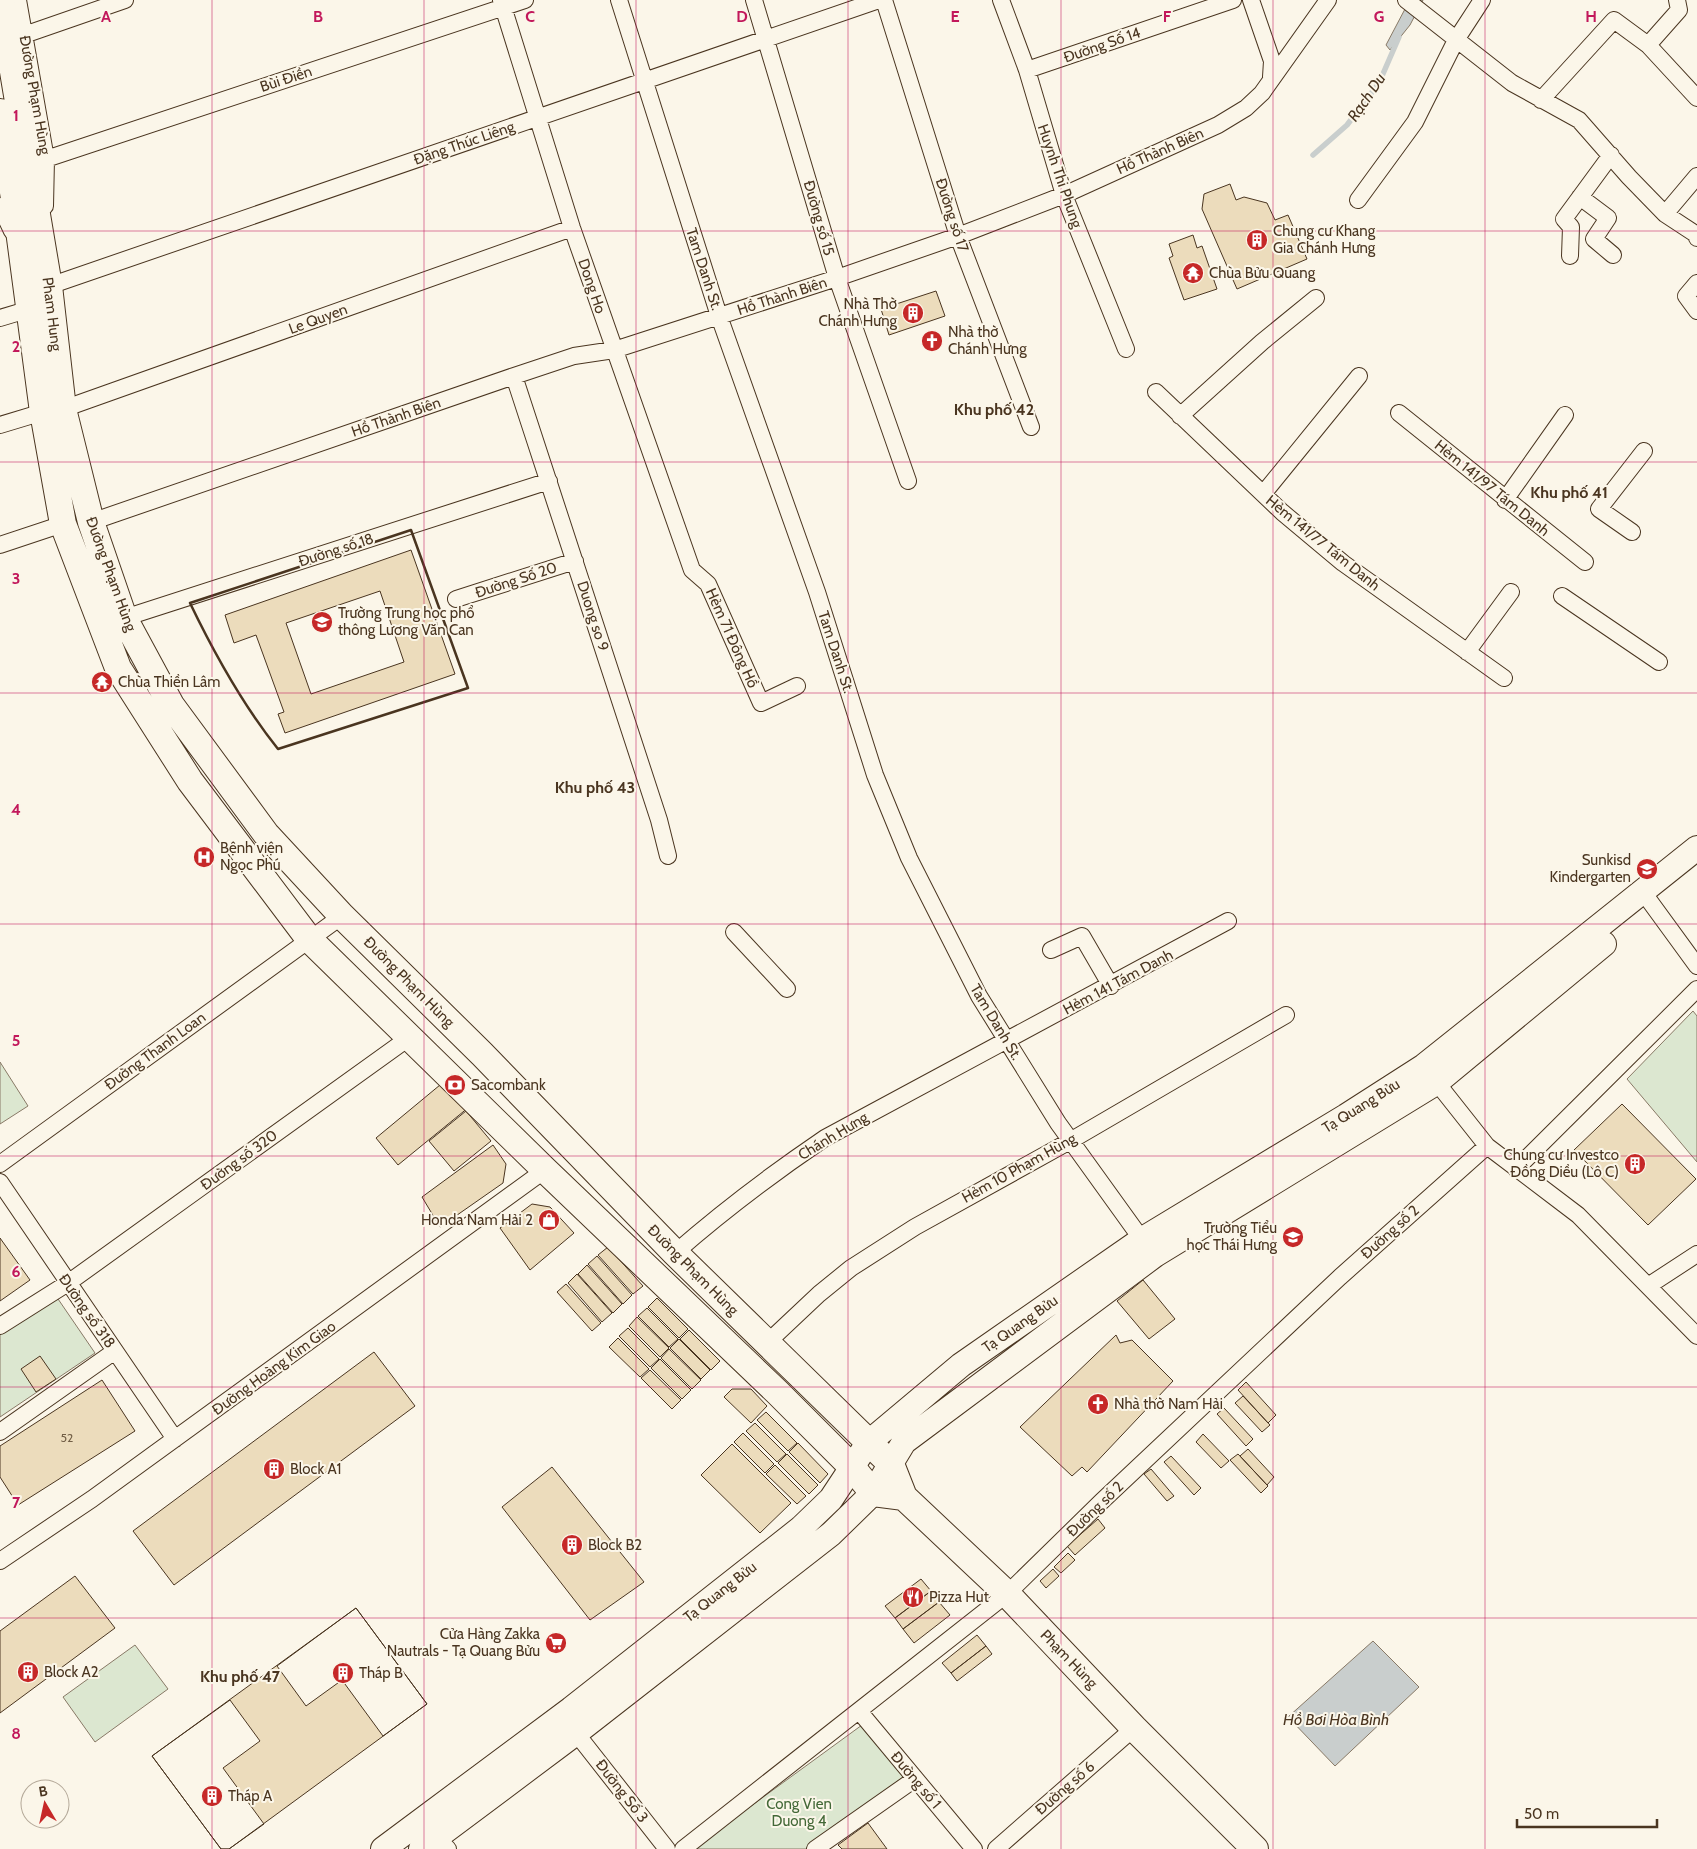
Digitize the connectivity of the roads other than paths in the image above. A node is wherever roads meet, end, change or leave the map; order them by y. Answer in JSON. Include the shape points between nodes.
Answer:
{"nodes":[{"id":1,"x":1,"y":0,"type":"edge"},
{"id":2,"x":18,"y":0,"type":"edge"},
{"id":3,"x":125,"y":0,"type":"edge"},
{"id":4,"x":525,"y":0,"type":"edge"},
{"id":5,"x":618,"y":0,"type":"edge"},
{"id":6,"x":754,"y":0,"type":"edge"},
{"id":7,"x":879,"y":0,"type":"edge"},
{"id":8,"x":884,"y":0,"type":"edge"},
{"id":9,"x":1001,"y":0,"type":"edge"},
{"id":10,"x":1233,"y":0,"type":"edge"},
{"id":11,"x":1251,"y":0,"type":"edge"},
{"id":12,"x":1328,"y":0,"type":"edge"},
{"id":13,"x":1406,"y":0,"type":"edge"},
{"id":14,"x":1482,"y":0,"type":"edge"},
{"id":15,"x":1676,"y":0,"type":"edge"},
{"id":16,"x":502,"y":4,"type":"edge"},
{"id":17,"x":24,"y":35,"type":"junction"},
{"id":18,"x":768,"y":39,"type":"junction"},
{"id":19,"x":1456,"y":40,"type":"junction"},
{"id":20,"x":1648,"y":46,"type":"junction"},
{"id":21,"x":1027,"y":70,"type":"junction"},
{"id":22,"x":1271,"y":77,"type":"junction"},
{"id":23,"x":644,"y":81,"type":"junction"},
{"id":24,"x":1697,"y":98,"type":"edge"},
{"id":25,"x":1542,"y":100,"type":"junction"},
{"id":26,"x":0,"y":112,"type":"edge"},
{"id":27,"x":537,"y":118,"type":"junction"},
{"id":28,"x":1610,"y":155,"type":"junction"},
{"id":29,"x":46,"y":159,"type":"junction"},
{"id":30,"x":1697,"y":176,"type":"edge"},
{"id":31,"x":1064,"y":195,"type":"junction"},
{"id":32,"x":1580,"y":197,"type":"junction"},
{"id":33,"x":1358,"y":200,"type":"dead end"},
{"id":34,"x":1665,"y":214,"type":"junction"},
{"id":35,"x":18,"y":216,"type":"edge"},
{"id":36,"x":572,"y":228,"type":"junction"},
{"id":37,"x":958,"y":236,"type":"junction"},
{"id":38,"x":1697,"y":236,"type":"edge"},
{"id":39,"x":32,"y":251,"type":"junction"},
{"id":40,"x":1613,"y":255,"type":"dead end"},
{"id":41,"x":1570,"y":256,"type":"dead end"},
{"id":42,"x":837,"y":278,"type":"junction"},
{"id":43,"x":1697,"y":283,"type":"edge"},
{"id":44,"x":49,"y":286,"type":"junction"},
{"id":45,"x":1316,"y":298,"type":"dead end"},
{"id":46,"x":30,"y":309,"type":"junction"},
{"id":47,"x":1697,"y":311,"type":"edge"},
{"id":48,"x":719,"y":316,"type":"junction"},
{"id":49,"x":0,"y":318,"type":"edge"},
{"id":50,"x":1126,"y":349,"type":"dead end"},
{"id":51,"x":614,"y":350,"type":"junction"},
{"id":52,"x":514,"y":376,"type":"junction"},
{"id":53,"x":1359,"y":376,"type":"dead end"},
{"id":54,"x":1156,"y":392,"type":"dead end"},
{"id":55,"x":53,"y":410,"type":"junction"},
{"id":56,"x":1399,"y":414,"type":"dead end"},
{"id":57,"x":1565,"y":415,"type":"dead end"},
{"id":58,"x":1180,"y":416,"type":"junction"},
{"id":59,"x":0,"y":425,"type":"edge"},
{"id":60,"x":1030,"y":427,"type":"dead end"},
{"id":61,"x":1644,"y":451,"type":"dead end"},
{"id":62,"x":549,"y":481,"type":"junction"},
{"id":63,"x":908,"y":481,"type":"dead end"},
{"id":64,"x":1263,"y":494,"type":"junction"},
{"id":65,"x":1505,"y":500,"type":"junction"},
{"id":66,"x":91,"y":522,"type":"junction"},
{"id":67,"x":64,"y":524,"type":"junction"},
{"id":68,"x":1632,"y":532,"type":"dead end"},
{"id":69,"x":0,"y":545,"type":"edge"},
{"id":70,"x":575,"y":561,"type":"junction"},
{"id":71,"x":1585,"y":562,"type":"dead end"},
{"id":72,"x":692,"y":570,"type":"joint"},
{"id":73,"x":1511,"y":592,"type":"dead end"},
{"id":74,"x":1562,"y":596,"type":"dead end"},
{"id":75,"x":456,"y":599,"type":"dead end"},
{"id":76,"x":124,"y":618,"type":"junction"},
{"id":77,"x":1466,"y":652,"type":"junction"},
{"id":78,"x":1659,"y":662,"type":"dead end"},
{"id":79,"x":1504,"y":678,"type":"dead end"},
{"id":80,"x":797,"y":686,"type":"dead end"},
{"id":81,"x":1697,"y":848,"type":"edge"},
{"id":82,"x":668,"y":856,"type":"dead end"},
{"id":83,"x":1697,"y":868,"type":"edge"},
{"id":84,"x":1647,"y":898,"type":"junction"},
{"id":85,"x":342,"y":916,"type":"junction"},
{"id":86,"x":1228,"y":921,"type":"dead end"},
{"id":87,"x":734,"y":932,"type":"dead end"},
{"id":88,"x":310,"y":939,"type":"junction"},
{"id":89,"x":1050,"y":950,"type":"dead end"},
{"id":90,"x":1697,"y":966,"type":"edge"},
{"id":91,"x":1111,"y":986,"type":"junction"},
{"id":92,"x":787,"y":990,"type":"dead end"},
{"id":93,"x":1697,"y":990,"type":"edge"},
{"id":94,"x":1286,"y":1015,"type":"dead end"},
{"id":95,"x":410,"y":1037,"type":"junction"},
{"id":96,"x":1008,"y":1042,"type":"junction"},
{"id":97,"x":1430,"y":1075,"type":"junction"},
{"id":98,"x":1070,"y":1141,"type":"junction"},
{"id":99,"x":1487,"y":1146,"type":"junction"},
{"id":100,"x":0,"y":1164,"type":"edge"},
{"id":101,"x":1516,"y":1169,"type":"junction"},
{"id":102,"x":546,"y":1170,"type":"junction"},
{"id":103,"x":0,"y":1182,"type":"edge"},
{"id":104,"x":1148,"y":1248,"type":"junction"},
{"id":105,"x":675,"y":1253,"type":"junction"},
{"id":106,"x":1697,"y":1254,"type":"edge"},
{"id":107,"x":68,"y":1283,"type":"junction"},
{"id":108,"x":1648,"y":1286,"type":"junction"},
{"id":109,"x":0,"y":1326,"type":"edge"},
{"id":110,"x":1697,"y":1336,"type":"edge"},
{"id":111,"x":767,"y":1343,"type":"junction"},
{"id":112,"x":115,"y":1351,"type":"junction"},
{"id":113,"x":0,"y":1432,"type":"edge"},
{"id":114,"x":175,"y":1439,"type":"junction"},
{"id":115,"x":868,"y":1443,"type":"junction"},
{"id":116,"x":891,"y":1464,"type":"junction"},
{"id":117,"x":852,"y":1467,"type":"junction"},
{"id":118,"x":872,"y":1493,"type":"junction"},
{"id":119,"x":904,"y":1496,"type":"junction"},
{"id":120,"x":0,"y":1561,"type":"edge"},
{"id":121,"x":1007,"y":1594,"type":"junction"},
{"id":122,"x":859,"y":1711,"type":"junction"},
{"id":123,"x":568,"y":1724,"type":"junction"},
{"id":124,"x":1134,"y":1728,"type":"junction"},
{"id":125,"x":915,"y":1778,"type":"junction"},
{"id":126,"x":435,"y":1845,"type":"edge"},
{"id":127,"x":383,"y":1849,"type":"edge"},
{"id":128,"x":667,"y":1849,"type":"edge"},
{"id":129,"x":683,"y":1849,"type":"edge"},
{"id":130,"x":815,"y":1849,"type":"edge"},
{"id":131,"x":974,"y":1849,"type":"edge"},
{"id":132,"x":996,"y":1849,"type":"edge"},
{"id":133,"x":1255,"y":1849,"type":"edge"}],
"edges":[{"from":1,"to":35,"type":"main road"},
{"from":2,"to":17,"type":"street","name":"Đường Phạm Hùng"},
{"from":3,"to":17,"type":"street"},
{"from":4,"to":16,"type":"street","name":"Bùi Điền"},
{"from":5,"to":23,"type":"street","name":"Tam Danh St."},
{"from":6,"to":18,"type":"street","name":"Đường số 15"},
{"from":7,"to":18,"type":"street","name":"Đặng Thúc Liêng"},
{"from":8,"to":37,"type":"street","name":"Đường số 17"},
{"from":9,"to":21,"type":"street","name":"Huynh Thi Phung"},
{"from":10,"to":21,"type":"street","name":"Đường Số 14"},
{"from":11,"to":22,"type":"street","via":[[1272,60]]},
{"from":12,"to":22,"type":"street","name":"Hồ Thành Biên"},
{"from":13,"to":19,"type":"street"},
{"from":14,"to":19,"type":"street"},
{"from":15,"to":20,"type":"street","via":[[1679,10]]},
{"from":16,"to":27,"type":"street","name":"Dong Ho"},
{"from":16,"to":29,"type":"street","name":"Bùi Điền"},
{"from":17,"to":29,"type":"street","name":"Đường Phạm Hùng"},
{"from":18,"to":23,"type":"street","name":"Đặng Thúc Liêng"},
{"from":18,"to":42,"type":"street","name":"Đường số 15"},
{"from":19,"to":25,"type":"street","via":[[1512,83]]},
{"from":19,"to":33,"type":"street","via":[[1415,122]]},
{"from":20,"to":24,"type":"street"},
{"from":20,"to":25,"type":"street","via":[[1614,20]]},
{"from":21,"to":31,"type":"street","name":"Huynh Thi Phung"},
{"from":22,"to":31,"type":"street","name":"Hồ Thành Biên","via":[[1262,93],[1235,116]]},
{"from":23,"to":27,"type":"street","name":"Đặng Thúc Liêng"},
{"from":23,"to":48,"type":"street","name":"Tam Danh St."},
{"from":25,"to":28,"type":"street","via":[[1579,120]]},
{"from":26,"to":35,"type":"main road"},
{"from":27,"to":36,"type":"street","name":"Dong Ho"},
{"from":27,"to":44,"type":"street","name":"Đặng Thúc Liêng"},
{"from":28,"to":32,"type":"street"},
{"from":28,"to":34,"type":"street"},
{"from":29,"to":39,"type":"street","name":"Đường Phạm Hùng"},
{"from":30,"to":34,"type":"street"},
{"from":31,"to":37,"type":"street","name":"Hồ Thành Biên"},
{"from":31,"to":50,"type":"street","name":"Huynh Thi Phung"},
{"from":32,"to":40,"type":"street","via":[[1608,218],[1594,239]]},
{"from":32,"to":41,"type":"street","via":[[1564,219],[1571,227]]},
{"from":34,"to":38,"type":"street"},
{"from":35,"to":39,"type":"main road","name":"Pham Hung"},
{"from":36,"to":51,"type":"street","name":"Dong Ho"},
{"from":36,"to":55,"type":"street","name":"Le Quyen"},
{"from":37,"to":42,"type":"street","name":"Hồ Thành Biên"},
{"from":37,"to":60,"type":"street","name":"Đường số 17"},
{"from":39,"to":44,"type":"main road","name":"Pham Hung"},
{"from":39,"to":46,"type":"main road","name":"Pham Hung"},
{"from":42,"to":48,"type":"street","name":"Hồ Thành Biên"},
{"from":42,"to":63,"type":"street","name":"Đường số 15"},
{"from":43,"to":47,"type":"street","via":[[1686,296]]},
{"from":44,"to":55,"type":"main road","name":"Pham Hung"},
{"from":45,"to":58,"type":"street"},
{"from":46,"to":49,"type":"street"},
{"from":46,"to":55,"type":"main road","name":"Pham Hung"},
{"from":48,"to":51,"type":"street","name":"Hồ Thành Biên"},
{"from":48,"to":96,"type":"street","name":"Tam Danh St.","via":[[818,592],[875,774],[920,880],[979,996]]},
{"from":51,"to":52,"type":"street","name":"Hồ Thành Biên","via":[[574,356]]},
{"from":51,"to":72,"type":"street","name":"Dong Ho"},
{"from":52,"to":62,"type":"street","name":"Duong so 9"},
{"from":52,"to":66,"type":"street","name":"Hồ Thành Biên"},
{"from":53,"to":64,"type":"street"},
{"from":54,"to":58,"type":"street","name":"Hẻm 141/77 Tám Danh"},
{"from":55,"to":59,"type":"street","name":"Le Quyen"},
{"from":55,"to":66,"type":"main road","name":"Đường Phạm Hùng"},
{"from":55,"to":67,"type":"main road","name":"Đường Phạm Hùng"},
{"from":56,"to":65,"type":"street","name":"Hẻm 141/97 Tám Danh"},
{"from":57,"to":65,"type":"street"},
{"from":58,"to":64,"type":"street","name":"Hẻm 141/77 Tám Danh"},
{"from":61,"to":68,"type":"street","via":[[1599,510]]},
{"from":62,"to":70,"type":"street","name":"Duong so 9"},
{"from":62,"to":76,"type":"street","name":"Đường số 18"},
{"from":64,"to":77,"type":"street","name":"Hẻm 141/77 Tám Danh","via":[[1343,563]]},
{"from":65,"to":71,"type":"street","name":"Hẻm 141/97 Tám Danh"},
{"from":66,"to":76,"type":"main road","name":"Đường Phạm Hùng"},
{"from":67,"to":69,"type":"street"},
{"from":67,"to":88,"type":"main road","name":"Đường Phạm Hùng","via":[[118,668],[190,781]]},
{"from":70,"to":75,"type":"street","name":"Đường Số 20"},
{"from":70,"to":82,"type":"street","name":"Duong so 9","via":[[660,820]]},
{"from":72,"to":80,"type":"street","name":"Hẻm 71 Đông Hồ","via":[[708,584],[761,703]]},
{"from":73,"to":77,"type":"street"},
{"from":74,"to":78,"type":"street"},
{"from":76,"to":85,"type":"main road","name":"Đường Phạm Hùng","via":[[171,705],[254,819]]},
{"from":77,"to":79,"type":"street","name":"Hẻm 141/77 Tám Danh"},
{"from":81,"to":84,"type":"main road","name":"Tạ Quang Bửu"},
{"from":83,"to":84,"type":"main road","name":"Tạ Quang Bửu"},
{"from":84,"to":90,"type":"street"},
{"from":84,"to":97,"type":"main road","name":"Tạ Quang Bửu"},
{"from":85,"to":88,"type":"street","name":"Đường Thanh Loan"},
{"from":85,"to":105,"type":"main road","name":"Đường Phạm Hùng","via":[[482,1054]]},
{"from":86,"to":91,"type":"street","name":"Hẻm 141 Tám Danh"},
{"from":87,"to":92,"type":"street"},
{"from":88,"to":95,"type":"main road","name":"Đường Phạm Hùng"},
{"from":88,"to":100,"type":"street","name":"Đường Thanh Loan"},
{"from":89,"to":91,"type":"street","via":[[1082,936]]},
{"from":91,"to":96,"type":"street","name":"Hẻm 141 Tám Danh"},
{"from":93,"to":101,"type":"street"},
{"from":94,"to":98,"type":"street","name":"Hẻm 10 Phạm Hùng"},
{"from":95,"to":102,"type":"main road","name":"Đường Phạm Hùng"},
{"from":95,"to":107,"type":"street","name":"Đường số 320"},
{"from":96,"to":98,"type":"street","name":"Tam Danh St."},
{"from":96,"to":105,"type":"street","name":"Chánh Hưng","via":[[825,1138],[721,1212]]},
{"from":97,"to":99,"type":"street"},
{"from":97,"to":104,"type":"main road","name":"Tạ Quang Bửu"},
{"from":98,"to":104,"type":"street","name":"Tam Danh St."},
{"from":98,"to":111,"type":"street","name":"Hẻm 10 Phạm Hùng","via":[[915,1227],[851,1268]]},
{"from":99,"to":101,"type":"street"},
{"from":99,"to":121,"type":"street","name":"Đường số 2","via":[[1340,1277]]},
{"from":101,"to":108,"type":"street","via":[[1578,1216]]},
{"from":102,"to":114,"type":"street","name":"Đường Hoàng Kim Giao"},
{"from":102,"to":117,"type":"main road","name":"Đường Phạm Hùng"},
{"from":103,"to":107,"type":"street","name":"Đường số 318"},
{"from":104,"to":115,"type":"main road","name":"Tạ Quang Bửu","via":[[961,1365]]},
{"from":104,"to":116,"type":"main road","name":"Tạ Quang Bửu","via":[[904,1442]]},
{"from":105,"to":111,"type":"main road","name":"Đường Phạm Hùng"},
{"from":106,"to":108,"type":"street"},
{"from":107,"to":109,"type":"street","name":"Đường số 320"},
{"from":107,"to":112,"type":"street","name":"Đường số 318"},
{"from":108,"to":110,"type":"street"},
{"from":111,"to":115,"type":"main road","name":"Đường Phạm Hùng"},
{"from":112,"to":113,"type":"street"},
{"from":112,"to":114,"type":"street","name":"Đường số 318"},
{"from":114,"to":120,"type":"street","name":"Đường Hoàng Kim Giao"},
{"from":115,"to":116,"type":"main road","name":"Đường Phạm Hùng"},
{"from":115,"to":117,"type":"main road","name":"Tạ Quang Bửu"},
{"from":116,"to":118,"type":"main road","name":"Tạ Quang Bửu"},
{"from":116,"to":119,"type":"main road","name":"Phạm Hùng"},
{"from":117,"to":118,"type":"main road"},
{"from":117,"to":123,"type":"main road","name":"Tạ Quang Bửu","via":[[831,1499],[801,1528]]},
{"from":118,"to":119,"type":"main road"},
{"from":118,"to":123,"type":"main road","name":"Tạ Quang Bửu","via":[[831,1534]]},
{"from":119,"to":121,"type":"main road","name":"Phạm Hùng"},
{"from":121,"to":122,"type":"street","name":"Đường số 2"},
{"from":121,"to":124,"type":"main road","name":"Phạm Hùng"},
{"from":122,"to":125,"type":"street","name":"Đường số 1"},
{"from":122,"to":129,"type":"street","name":"Đường số 2"},
{"from":123,"to":126,"type":"main road","name":"Tạ Quang Bửu"},
{"from":123,"to":127,"type":"main road","name":"Tạ Quang Bửu"},
{"from":123,"to":128,"type":"street","name":"Đường Số 3"},
{"from":124,"to":132,"type":"street","name":"Đường số 6"},
{"from":124,"to":133,"type":"main road","name":"Phạm Hùng"},
{"from":125,"to":130,"type":"street"},
{"from":125,"to":131,"type":"street","name":"Đường số 1"}]}
